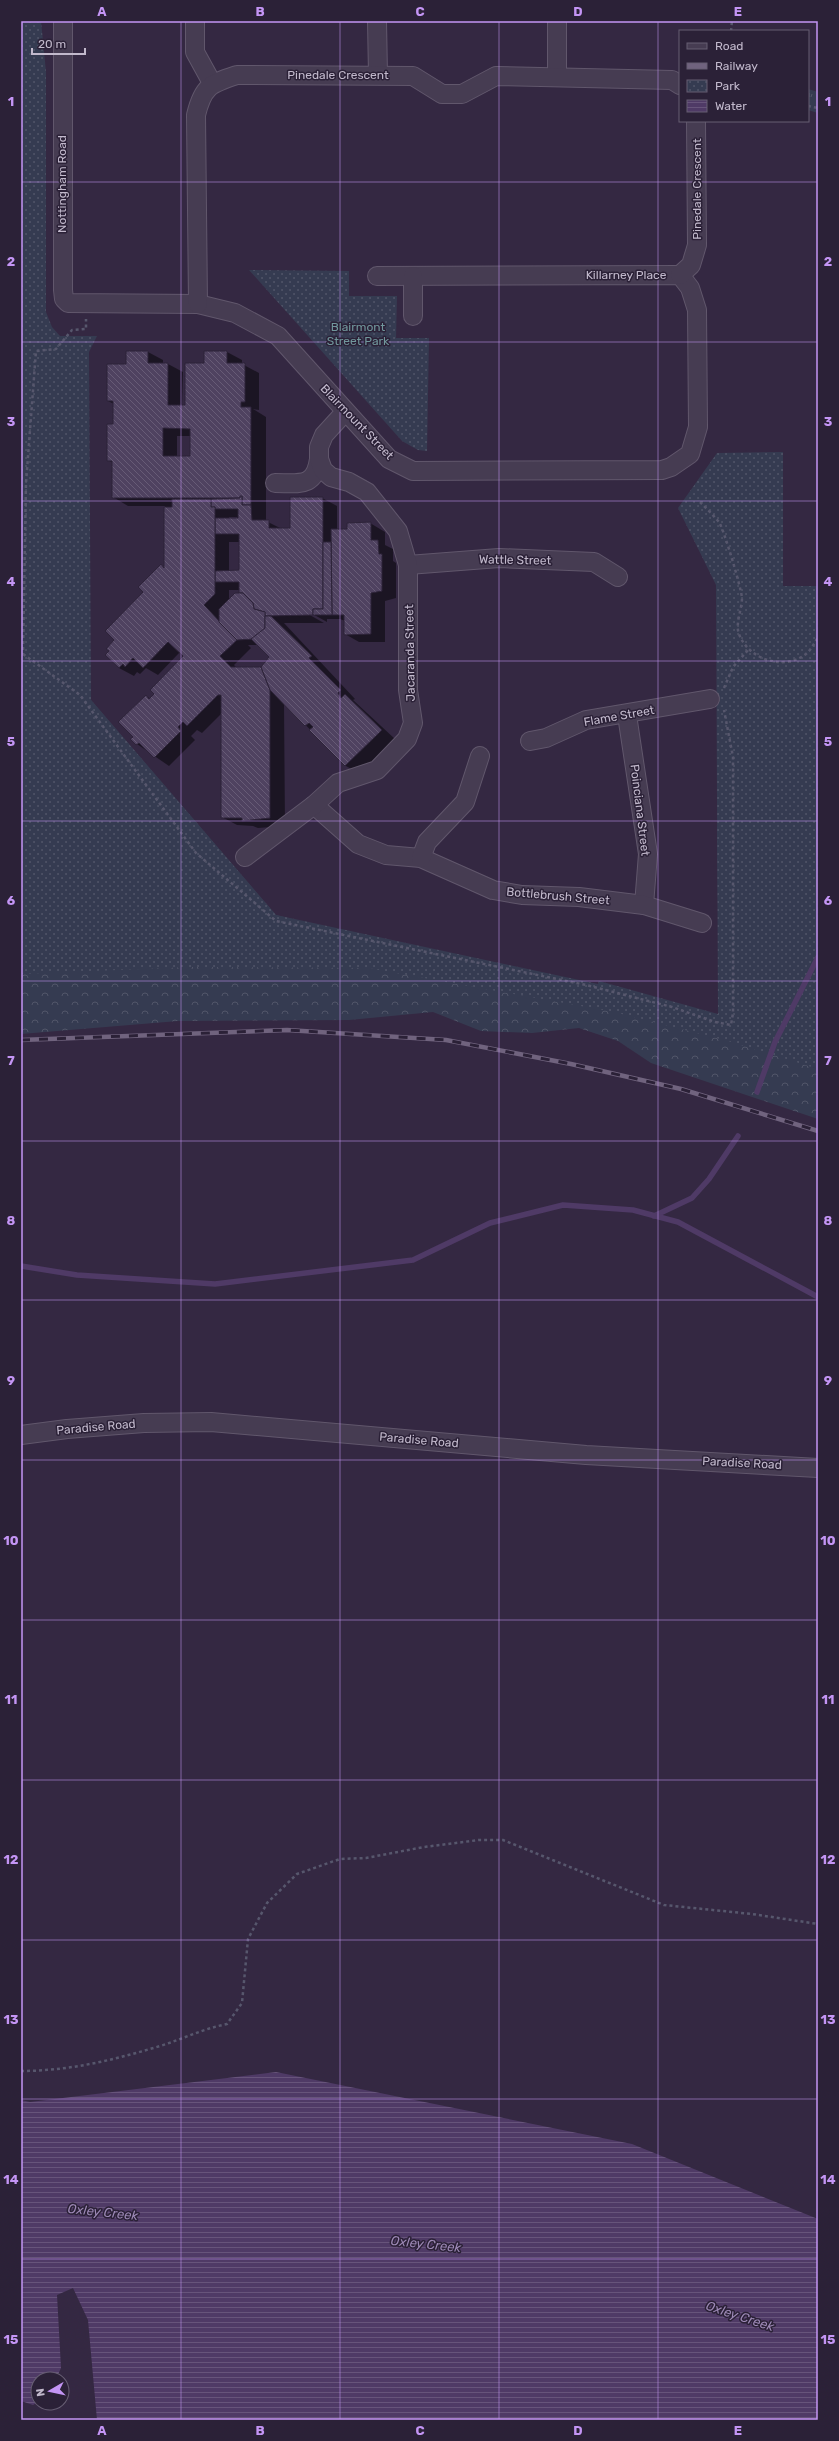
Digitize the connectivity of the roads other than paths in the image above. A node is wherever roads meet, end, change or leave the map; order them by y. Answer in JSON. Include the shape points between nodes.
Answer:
{"nodes":[{"id":1,"x":55,"y":21,"type":"edge"},
{"id":2,"x":62,"y":21,"type":"edge"},
{"id":3,"x":195,"y":21,"type":"edge"},
{"id":4,"x":377,"y":21,"type":"edge"},
{"id":5,"x":557,"y":21,"type":"edge"},
{"id":6,"x":61,"y":63,"type":"junction"},
{"id":7,"x":378,"y":75,"type":"junction"},
{"id":8,"x":557,"y":76,"type":"junction"},
{"id":9,"x":212,"y":83,"type":"junction"},
{"id":10,"x":679,"y":85,"type":"edge"},
{"id":11,"x":696,"y":122,"type":"edge"},
{"id":12,"x":680,"y":275,"type":"junction"},
{"id":13,"x":377,"y":276,"type":"dead end"},
{"id":14,"x":414,"y":276,"type":"junction"},
{"id":15,"x":76,"y":303,"type":"joint"},
{"id":16,"x":198,"y":304,"type":"junction"},
{"id":17,"x":413,"y":316,"type":"dead end"},
{"id":18,"x":346,"y":412,"type":"junction"},
{"id":19,"x":319,"y":459,"type":"junction"},
{"id":20,"x":671,"y":467,"type":"joint"},
{"id":21,"x":275,"y":483,"type":"dead end"},
{"id":22,"x":408,"y":565,"type":"junction"},
{"id":23,"x":618,"y":577,"type":"dead end"},
{"id":24,"x":710,"y":699,"type":"dead end"},
{"id":25,"x":627,"y":715,"type":"junction"},
{"id":26,"x":530,"y":741,"type":"dead end"},
{"id":27,"x":480,"y":756,"type":"dead end"},
{"id":28,"x":314,"y":805,"type":"junction"},
{"id":29,"x":245,"y":857,"type":"dead end"},
{"id":30,"x":421,"y":858,"type":"junction"},
{"id":31,"x":644,"y":905,"type":"junction"},
{"id":32,"x":702,"y":923,"type":"dead end"},
{"id":33,"x":21,"y":1435,"type":"edge"},
{"id":34,"x":818,"y":1468,"type":"edge"}],
"edges":[{"from":1,"to":6,"type":"street","name":"Nottingham Road"},
{"from":2,"to":6,"type":"street","name":"Nottingham Road"},
{"from":3,"to":9,"type":"street","via":[[195,52]]},
{"from":4,"to":7,"type":"street"},
{"from":5,"to":8,"type":"street"},
{"from":6,"to":15,"type":"street","name":"Nottingham Road","via":[[63,290],[64,299]]},
{"from":7,"to":8,"type":"street","name":"Pinedale Crescent","via":[[413,76],[442,94],[462,94],[496,76]]},
{"from":7,"to":9,"type":"street","name":"Pinedale Crescent","via":[[237,75]]},
{"from":8,"to":10,"type":"street","name":"Pinedale Crescent","via":[[672,80]]},
{"from":9,"to":16,"type":"street","via":[[200,100],[196,115]]},
{"from":11,"to":12,"type":"street","name":"Pinedale Crescent","via":[[697,245],[691,265]]},
{"from":12,"to":14,"type":"street","name":"Killarney Place"},
{"from":12,"to":20,"type":"street","name":"Killarney Place","via":[[690,288],[697,310],[698,427],[690,454]]},
{"from":13,"to":14,"type":"street","name":"Killarney Place"},
{"from":14,"to":17,"type":"street"},
{"from":15,"to":16,"type":"street","name":"Blairmount Street"},
{"from":16,"to":18,"type":"street","name":"Blairmount Street","via":[[235,313],[278,336]]},
{"from":18,"to":19,"type":"street","via":[[324,435],[319,447]]},
{"from":18,"to":20,"type":"street","name":"Blairmount Street","via":[[389,459],[413,471],[662,470]]},
{"from":19,"to":21,"type":"street","via":[[317,471],[304,483]]},
{"from":19,"to":22,"type":"street","name":"Jacaranda Street","via":[[323,470],[331,476],[367,492],[398,531]]},
{"from":22,"to":23,"type":"street","name":"Wattle Street","via":[[499,558],[594,562]]},
{"from":22,"to":28,"type":"street","name":"Jacaranda Street","via":[[408,690],[413,723],[407,739],[377,770],[338,783]]},
{"from":24,"to":25,"type":"street","name":"Flame Street"},
{"from":25,"to":26,"type":"street","name":"Flame Street","via":[[586,720],[546,738]]},
{"from":25,"to":31,"type":"street","name":"Poinciana Street","via":[[648,854]]},
{"from":27,"to":30,"type":"street","via":[[465,802],[427,842]]},
{"from":28,"to":29,"type":"street","name":"Jacaranda Street"},
{"from":28,"to":30,"type":"street","name":"Bottlebrush Street","via":[[358,844],[386,855]]},
{"from":30,"to":31,"type":"street","name":"Bottlebrush Street","via":[[493,890],[522,895],[579,897]]},
{"from":31,"to":32,"type":"street","name":"Bottlebrush Street"},
{"from":33,"to":34,"type":"street","name":"Paradise Road","via":[[144,1423],[211,1422],[586,1455]]}]}
